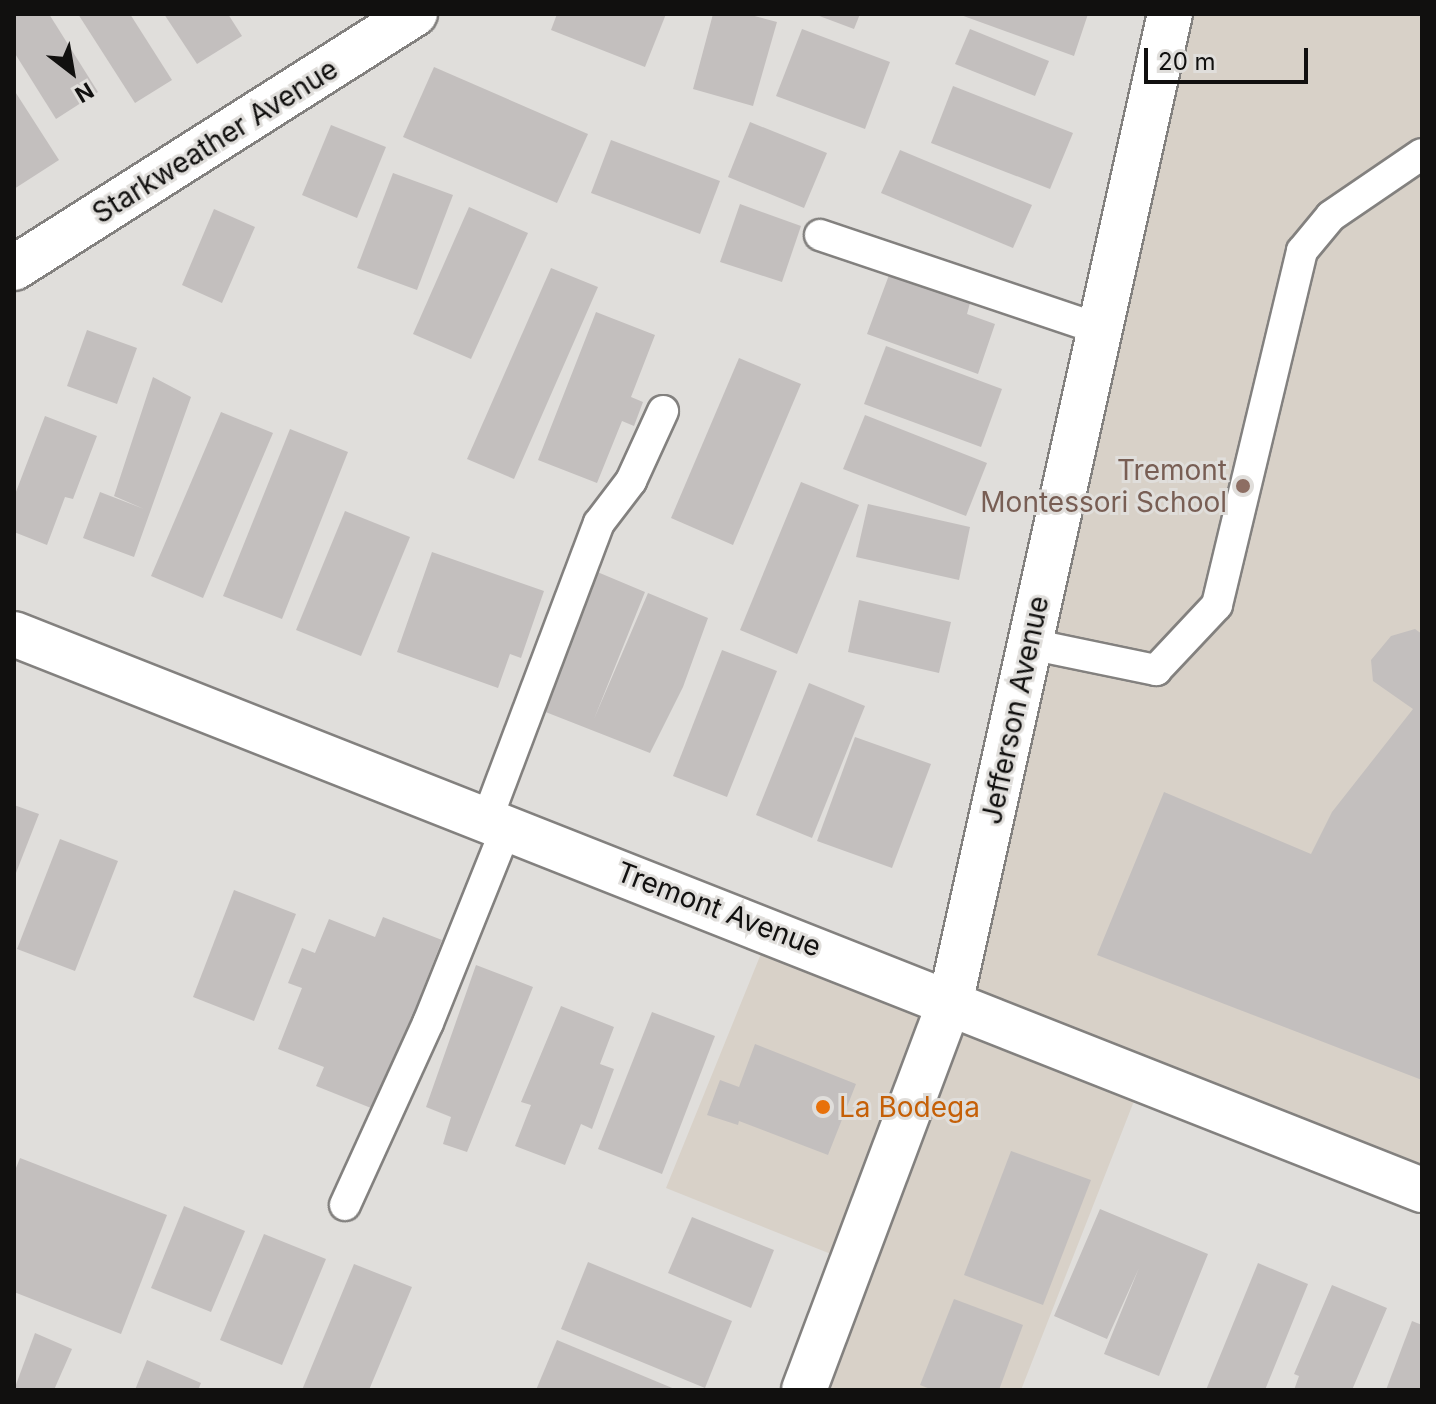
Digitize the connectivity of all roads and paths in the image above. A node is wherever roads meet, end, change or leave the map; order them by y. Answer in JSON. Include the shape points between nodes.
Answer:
{"nodes":[{"id":1,"x":415,"y":14,"type":"edge"},
{"id":2,"x":1170,"y":14,"type":"edge"},
{"id":3,"x":1422,"y":154,"type":"edge"},
{"id":4,"x":820,"y":235,"type":"dead end"},
{"id":5,"x":14,"y":268,"type":"edge"},
{"id":6,"x":1097,"y":328,"type":"junction"},
{"id":7,"x":663,"y":411,"type":"dead end"},
{"id":8,"x":14,"y":634,"type":"edge"},
{"id":9,"x":1030,"y":644,"type":"junction"},
{"id":10,"x":497,"y":822,"type":"junction"},
{"id":11,"x":951,"y":999,"type":"junction"},
{"id":12,"x":1422,"y":1190,"type":"edge"},
{"id":13,"x":345,"y":1205,"type":"dead end"},
{"id":14,"x":804,"y":1390,"type":"edge"}],
"edges":[{"from":1,"to":5,"type":"street","name":"Starkweather Avenue"},
{"from":2,"to":6,"type":"street","name":"Jefferson Avenue"},
{"from":3,"to":9,"type":"lane","via":[[1331,216],[1302,251],[1217,605],[1156,670]]},
{"from":4,"to":6,"type":"lane"},
{"from":6,"to":9,"type":"street","name":"Jefferson Avenue"},
{"from":7,"to":10,"type":"lane","via":[[631,481],[599,523]]},
{"from":8,"to":10,"type":"street","name":"Tremont Avenue"},
{"from":9,"to":11,"type":"street","name":"Jefferson Avenue"},
{"from":10,"to":11,"type":"street","name":"Tremont Avenue"},
{"from":10,"to":13,"type":"lane","via":[[428,1023]]},
{"from":11,"to":12,"type":"street","name":"Tremont Avenue"},
{"from":11,"to":14,"type":"street","name":"Jefferson Avenue"}]}
